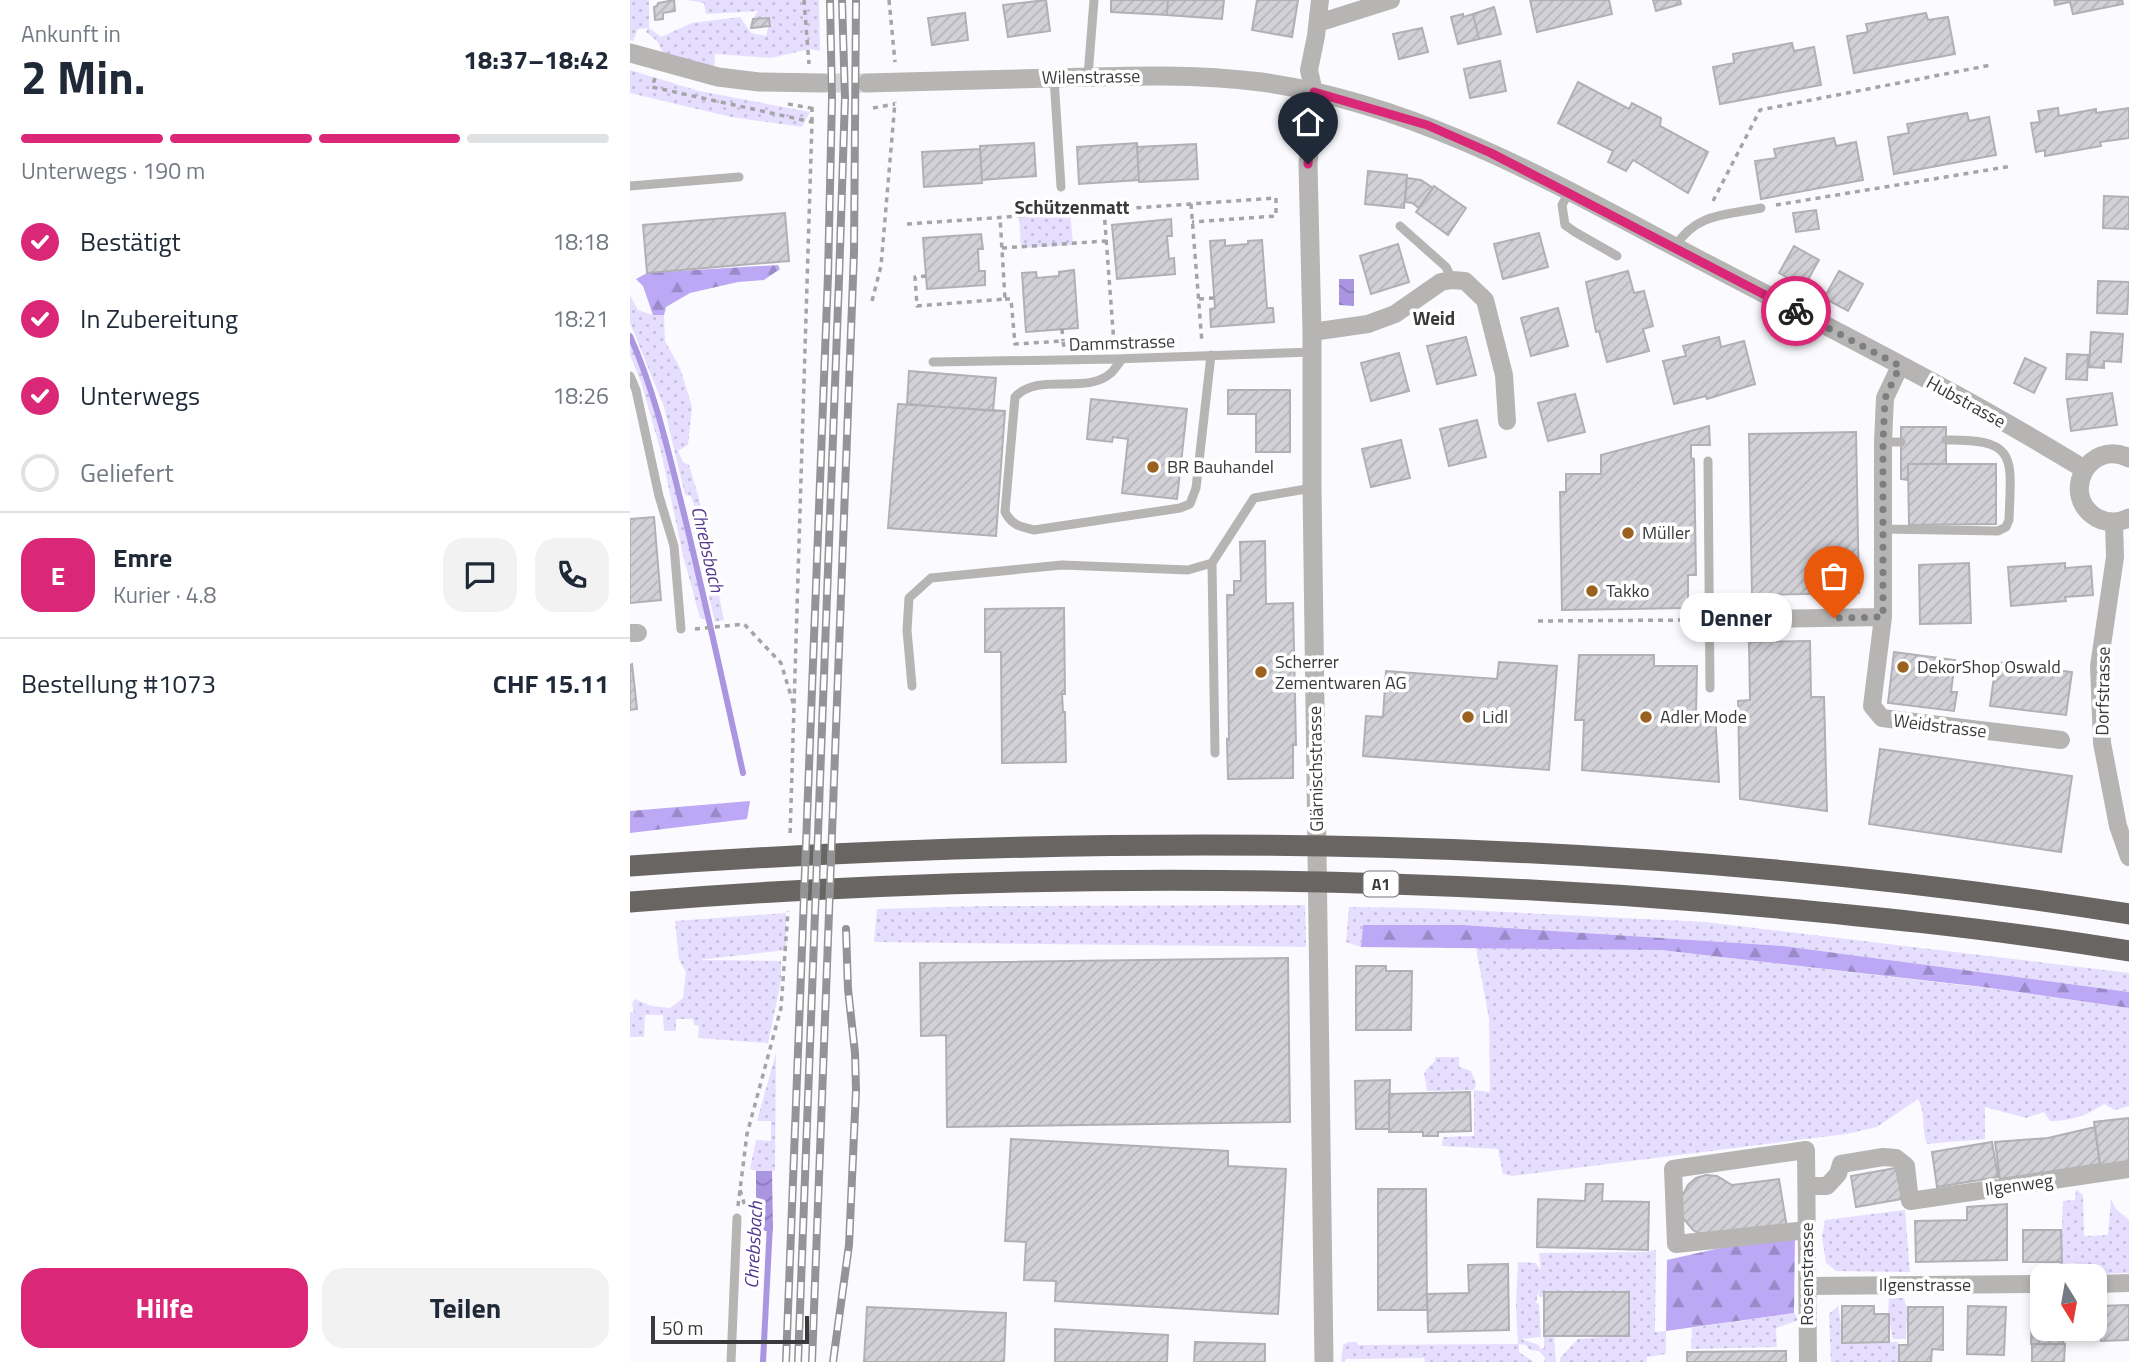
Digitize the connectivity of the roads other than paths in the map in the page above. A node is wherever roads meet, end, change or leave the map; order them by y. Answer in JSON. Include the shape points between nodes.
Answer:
{"nodes":[{"id":1,"x":1094,"y":0,"type":"edge"},
{"id":2,"x":1320,"y":0,"type":"edge"},
{"id":3,"x":1391,"y":0,"type":"edge"},
{"id":4,"x":1318,"y":23,"type":"junction"},
{"id":5,"x":630,"y":52,"type":"edge"},
{"id":6,"x":1088,"y":76,"type":"junction"},
{"id":7,"x":1054,"y":78,"type":"junction"},
{"id":8,"x":823,"y":83,"type":"tunnel mouth"},
{"id":9,"x":867,"y":83,"type":"tunnel mouth"},
{"id":10,"x":1314,"y":92,"type":"junction"},
{"id":11,"x":739,"y":177,"type":"dead end"},
{"id":12,"x":630,"y":186,"type":"edge"},
{"id":13,"x":1060,"y":187,"type":"dead end"},
{"id":14,"x":1569,"y":192,"type":"junction"},
{"id":15,"x":1761,"y":208,"type":"road end"},
{"id":16,"x":1399,"y":226,"type":"dead end"},
{"id":17,"x":1675,"y":247,"type":"junction"},
{"id":18,"x":1617,"y":256,"type":"dead end"},
{"id":19,"x":1452,"y":280,"type":"junction"},
{"id":20,"x":1312,"y":342,"type":"junction"},
{"id":21,"x":1207,"y":355,"type":"junction"},
{"id":22,"x":1118,"y":359,"type":"junction"},
{"id":23,"x":933,"y":362,"type":"dead end"},
{"id":24,"x":1900,"y":366,"type":"junction"},
{"id":25,"x":630,"y":376,"type":"edge"},
{"id":26,"x":1507,"y":421,"type":"dead end"},
{"id":27,"x":1946,"y":440,"type":"dead end"},
{"id":28,"x":2128,"y":452,"type":"edge"},
{"id":29,"x":1707,"y":461,"type":"dead end"},
{"id":30,"x":2084,"y":469,"type":"junction"},
{"id":31,"x":1312,"y":488,"type":"junction"},
{"id":32,"x":2122,"y":520,"type":"edge"},
{"id":33,"x":1883,"y":529,"type":"junction"},
{"id":34,"x":1212,"y":563,"type":"junction"},
{"id":35,"x":1883,"y":617,"type":"junction"},
{"id":36,"x":1711,"y":620,"type":"junction"},
{"id":37,"x":681,"y":629,"type":"dead end"},
{"id":38,"x":912,"y":686,"type":"dead end"},
{"id":39,"x":1710,"y":688,"type":"dead end"},
{"id":40,"x":2061,"y":740,"type":"dead end"},
{"id":41,"x":1215,"y":753,"type":"dead end"},
{"id":42,"x":2129,"y":856,"type":"edge"},
{"id":43,"x":630,"y":866,"type":"edge"},
{"id":44,"x":630,"y":902,"type":"edge"},
{"id":45,"x":2129,"y":914,"type":"edge"},
{"id":46,"x":2129,"y":951,"type":"edge"},
{"id":47,"x":2129,"y":1169,"type":"edge"},
{"id":48,"x":1807,"y":1186,"type":"junction"},
{"id":49,"x":737,"y":1218,"type":"road end"},
{"id":50,"x":1807,"y":1230,"type":"junction"},
{"id":51,"x":2129,"y":1283,"type":"edge"},
{"id":52,"x":2030,"y":1284,"type":"edge"},
{"id":53,"x":2107,"y":1284,"type":"edge"},
{"id":54,"x":1808,"y":1286,"type":"junction"},
{"id":55,"x":731,"y":1362,"type":"edge"},
{"id":56,"x":1324,"y":1362,"type":"edge"},
{"id":57,"x":1808,"y":1362,"type":"edge"}],
"edges":[{"from":1,"to":6,"type":"lane"},
{"from":2,"to":4,"type":"street"},
{"from":3,"to":4,"type":"street"},
{"from":4,"to":10,"type":"street","via":[[1309,70]]},
{"from":5,"to":8,"type":"street","via":[[718,77]]},
{"from":6,"to":7,"type":"street","name":"Wilenstrasse"},
{"from":6,"to":10,"type":"street","name":"Wilenstrasse","via":[[1178,75]]},
{"from":7,"to":9,"type":"street","name":"Wilenstrasse","via":[[896,75]]},
{"from":7,"to":13,"type":"lane"},
{"from":10,"to":14,"type":"street","name":"Hubstrasse","via":[[1427,125]]},
{"from":10,"to":20,"type":"street","name":"Glärnischstrasse","via":[[1308,164]]},
{"from":11,"to":12,"type":"lane"},
{"from":14,"to":17,"type":"street","name":"Hubstrasse"},
{"from":14,"to":18,"type":"lane","via":[[1562,205],[1565,225]]},
{"from":15,"to":17,"type":"lane","via":[[1703,219]]},
{"from":16,"to":19,"type":"lane","via":[[1446,267]]},
{"from":17,"to":24,"type":"street","name":"Hubstrasse"},
{"from":19,"to":20,"type":"street","via":[[1441,282],[1395,314]]},
{"from":19,"to":26,"type":"street","via":[[1465,281],[1485,300],[1504,375]]},
{"from":20,"to":21,"type":"lane","name":"Dammstrasse"},
{"from":20,"to":31,"type":"street","name":"Glärnischstrasse"},
{"from":21,"to":22,"type":"lane","name":"Dammstrasse"},
{"from":21,"to":22,"type":"lane","via":[[1196,488],[1190,504],[1034,530],[1019,527],[1005,512],[1015,397],[1031,386],[1102,378],[1111,373]]},
{"from":22,"to":23,"type":"lane","name":"Dammstrasse"},
{"from":24,"to":30,"type":"street","name":"Hubstrasse"},
{"from":24,"to":33,"type":"street","name":"Weidstrasse","via":[[1885,398],[1892,442]]},
{"from":25,"to":37,"type":"lane","via":[[674,546]]},
{"from":27,"to":33,"type":"lane","via":[[1978,440],[2006,455],[2010,468],[2006,527],[1998,531]]},
{"from":28,"to":30,"type":"street","via":[[2107,454]]},
{"from":29,"to":36,"type":"lane"},
{"from":30,"to":32,"type":"street","via":[[2079,493],[2083,505],[2102,520]]},
{"from":31,"to":34,"type":"lane","via":[[1254,498]]},
{"from":31,"to":56,"type":"street","name":"Glärnischstrasse"},
{"from":32,"to":42,"type":"street","name":"Dorfstrasse","via":[[2099,666],[2102,743],[2118,826]]},
{"from":33,"to":35,"type":"street","name":"Weidstrasse"},
{"from":34,"to":38,"type":"lane","via":[[1188,570],[1062,565],[931,578],[909,598]]},
{"from":34,"to":41,"type":"lane"},
{"from":35,"to":36,"type":"street"},
{"from":35,"to":40,"type":"street","name":"Weidstrasse","via":[[1872,706],[1882,719]]},
{"from":36,"to":39,"type":"lane"},
{"from":43,"to":45,"type":"highway","number":"A1","via":[[1082,845],[1407,848],[1758,870]]},
{"from":44,"to":46,"type":"highway","number":"A1","via":[[1070,881],[1323,882],[1538,890],[1769,907]]},
{"from":47,"to":48,"type":"street","name":"Ilgenweg","via":[[1910,1201],[1906,1166],[1896,1158],[1883,1157],[1841,1164],[1827,1186]]},
{"from":48,"to":50,"type":"street","name":"Rosenstrasse"},
{"from":48,"to":50,"type":"street","name":"Rosenstrasse","via":[[1806,1150],[1673,1169],[1676,1244]]},
{"from":49,"to":55,"type":"lane"},
{"from":50,"to":54,"type":"street","name":"Rosenstrasse"},
{"from":51,"to":53,"type":"street"},
{"from":52,"to":54,"type":"street","name":"Ilgenstrasse"},
{"from":54,"to":57,"type":"street","name":"Rosenstrasse"}]}
